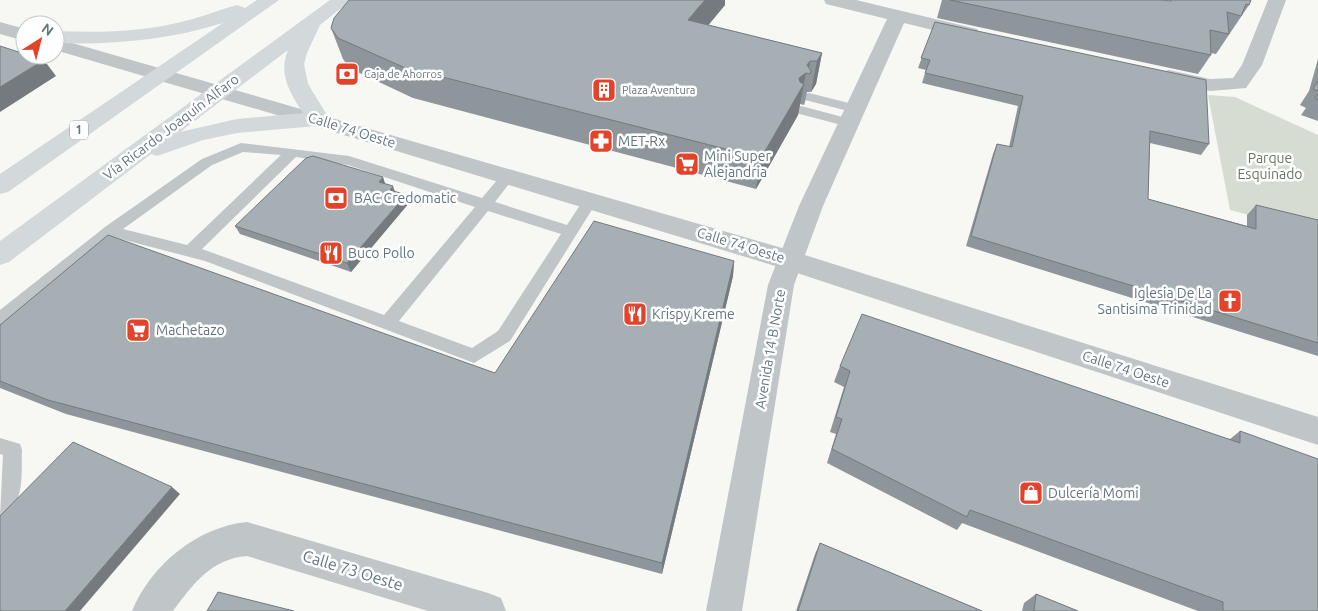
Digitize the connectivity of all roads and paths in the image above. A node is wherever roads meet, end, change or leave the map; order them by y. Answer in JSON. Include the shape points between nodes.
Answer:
{"nodes":[{"id":1,"x":266,"y":0,"type":"edge"},
{"id":2,"x":270,"y":0,"type":"edge"},
{"id":3,"x":342,"y":0,"type":"edge"},
{"id":4,"x":833,"y":0,"type":"edge"},
{"id":5,"x":1277,"y":0,"type":"edge"},
{"id":6,"x":897,"y":17,"type":"junction"},
{"id":7,"x":315,"y":20,"type":"junction"},
{"id":8,"x":0,"y":28,"type":"edge"},
{"id":9,"x":15,"y":32,"type":"edge"},
{"id":10,"x":65,"y":37,"type":"edge"},
{"id":11,"x":992,"y":37,"type":"edge"},
{"id":12,"x":65,"y":47,"type":"edge"},
{"id":13,"x":1153,"y":72,"type":"edge"},
{"id":14,"x":159,"y":74,"type":"junction"},
{"id":15,"x":220,"y":91,"type":"junction"},
{"id":16,"x":808,"y":97,"type":"edge"},
{"id":17,"x":801,"y":110,"type":"edge"},
{"id":18,"x":852,"y":116,"type":"junction"},
{"id":19,"x":319,"y":120,"type":"junction"},
{"id":20,"x":293,"y":152,"type":"junction"},
{"id":21,"x":124,"y":161,"type":"junction"},
{"id":22,"x":508,"y":176,"type":"junction"},
{"id":23,"x":0,"y":186,"type":"edge"},
{"id":24,"x":591,"y":200,"type":"junction"},
{"id":25,"x":486,"y":204,"type":"junction"},
{"id":26,"x":110,"y":231,"type":"junction"},
{"id":27,"x":571,"y":232,"type":"junction"},
{"id":28,"x":189,"y":252,"type":"junction"},
{"id":29,"x":0,"y":255,"type":"edge"},
{"id":30,"x":789,"y":260,"type":"junction"},
{"id":31,"x":0,"y":319,"type":"edge"},
{"id":32,"x":388,"y":322,"type":"junction"},
{"id":33,"x":1318,"y":431,"type":"edge"},
{"id":34,"x":0,"y":446,"type":"edge"},
{"id":35,"x":0,"y":508,"type":"edge"},
{"id":36,"x":150,"y":611,"type":"edge"},
{"id":37,"x":488,"y":611,"type":"edge"},
{"id":38,"x":724,"y":611,"type":"edge"}],
"edges":[{"from":1,"to":10,"type":"main road","via":[[210,22],[160,32],[112,38]]},
{"from":2,"to":14,"type":"main road","number":"1"},
{"from":3,"to":7,"type":"main road","name":"Vía Ricardo Joaquín Alfaro"},
{"from":4,"to":6,"type":"street"},
{"from":5,"to":13,"type":"street","via":[[1252,65],[1239,84],[1210,85]]},
{"from":6,"to":11,"type":"street"},
{"from":6,"to":18,"type":"street","name":"Avenida 14 B Norte"},
{"from":7,"to":15,"type":"main road","name":"Vía Ricardo Joaquín Alfaro"},
{"from":7,"to":19,"type":"main road","via":[[296,50],[294,70],[299,90]]},
{"from":8,"to":9,"type":"street"},
{"from":12,"to":14,"type":"street","name":"Calle 74 Oeste"},
{"from":14,"to":15,"type":"street","name":"Calle 74 Oeste"},
{"from":14,"to":23,"type":"main road","number":"1"},
{"from":15,"to":19,"type":"street","name":"Calle 74 Oeste"},
{"from":15,"to":21,"type":"main road","name":"Vía Ricardo Joaquín Alfaro"},
{"from":16,"to":18,"type":"lane"},
{"from":17,"to":18,"type":"lane"},
{"from":18,"to":30,"type":"street","name":"Avenida 14 B Norte"},
{"from":19,"to":21,"type":"main road","via":[[226,126],[174,141]]},
{"from":19,"to":22,"type":"street","name":"Calle 74 Oeste"},
{"from":20,"to":25,"type":"lane","via":[[349,161]]},
{"from":20,"to":26,"type":"lane","via":[[241,147],[207,162]]},
{"from":20,"to":28,"type":"lane"},
{"from":21,"to":29,"type":"main road","name":"Vía Ricardo Joaquín Alfaro"},
{"from":22,"to":24,"type":"street","name":"Calle 74 Oeste"},
{"from":22,"to":25,"type":"lane"},
{"from":24,"to":27,"type":"lane"},
{"from":24,"to":30,"type":"street","name":"Calle 74 Oeste"},
{"from":25,"to":27,"type":"lane"},
{"from":25,"to":32,"type":"lane"},
{"from":26,"to":28,"type":"lane"},
{"from":26,"to":31,"type":"lane"},
{"from":27,"to":32,"type":"lane","via":[[504,336],[474,356]]},
{"from":28,"to":32,"type":"lane","via":[[208,256]]},
{"from":30,"to":33,"type":"street","name":"Calle 74 Oeste"},
{"from":30,"to":38,"type":"street","name":"Avenida 14 B Norte"},
{"from":34,"to":35,"type":"lane","via":[[13,450],[9,498]]},
{"from":36,"to":37,"type":"street","name":"Calle 73 Oeste","via":[[181,572],[217,544],[232,539],[247,539]]}]}
